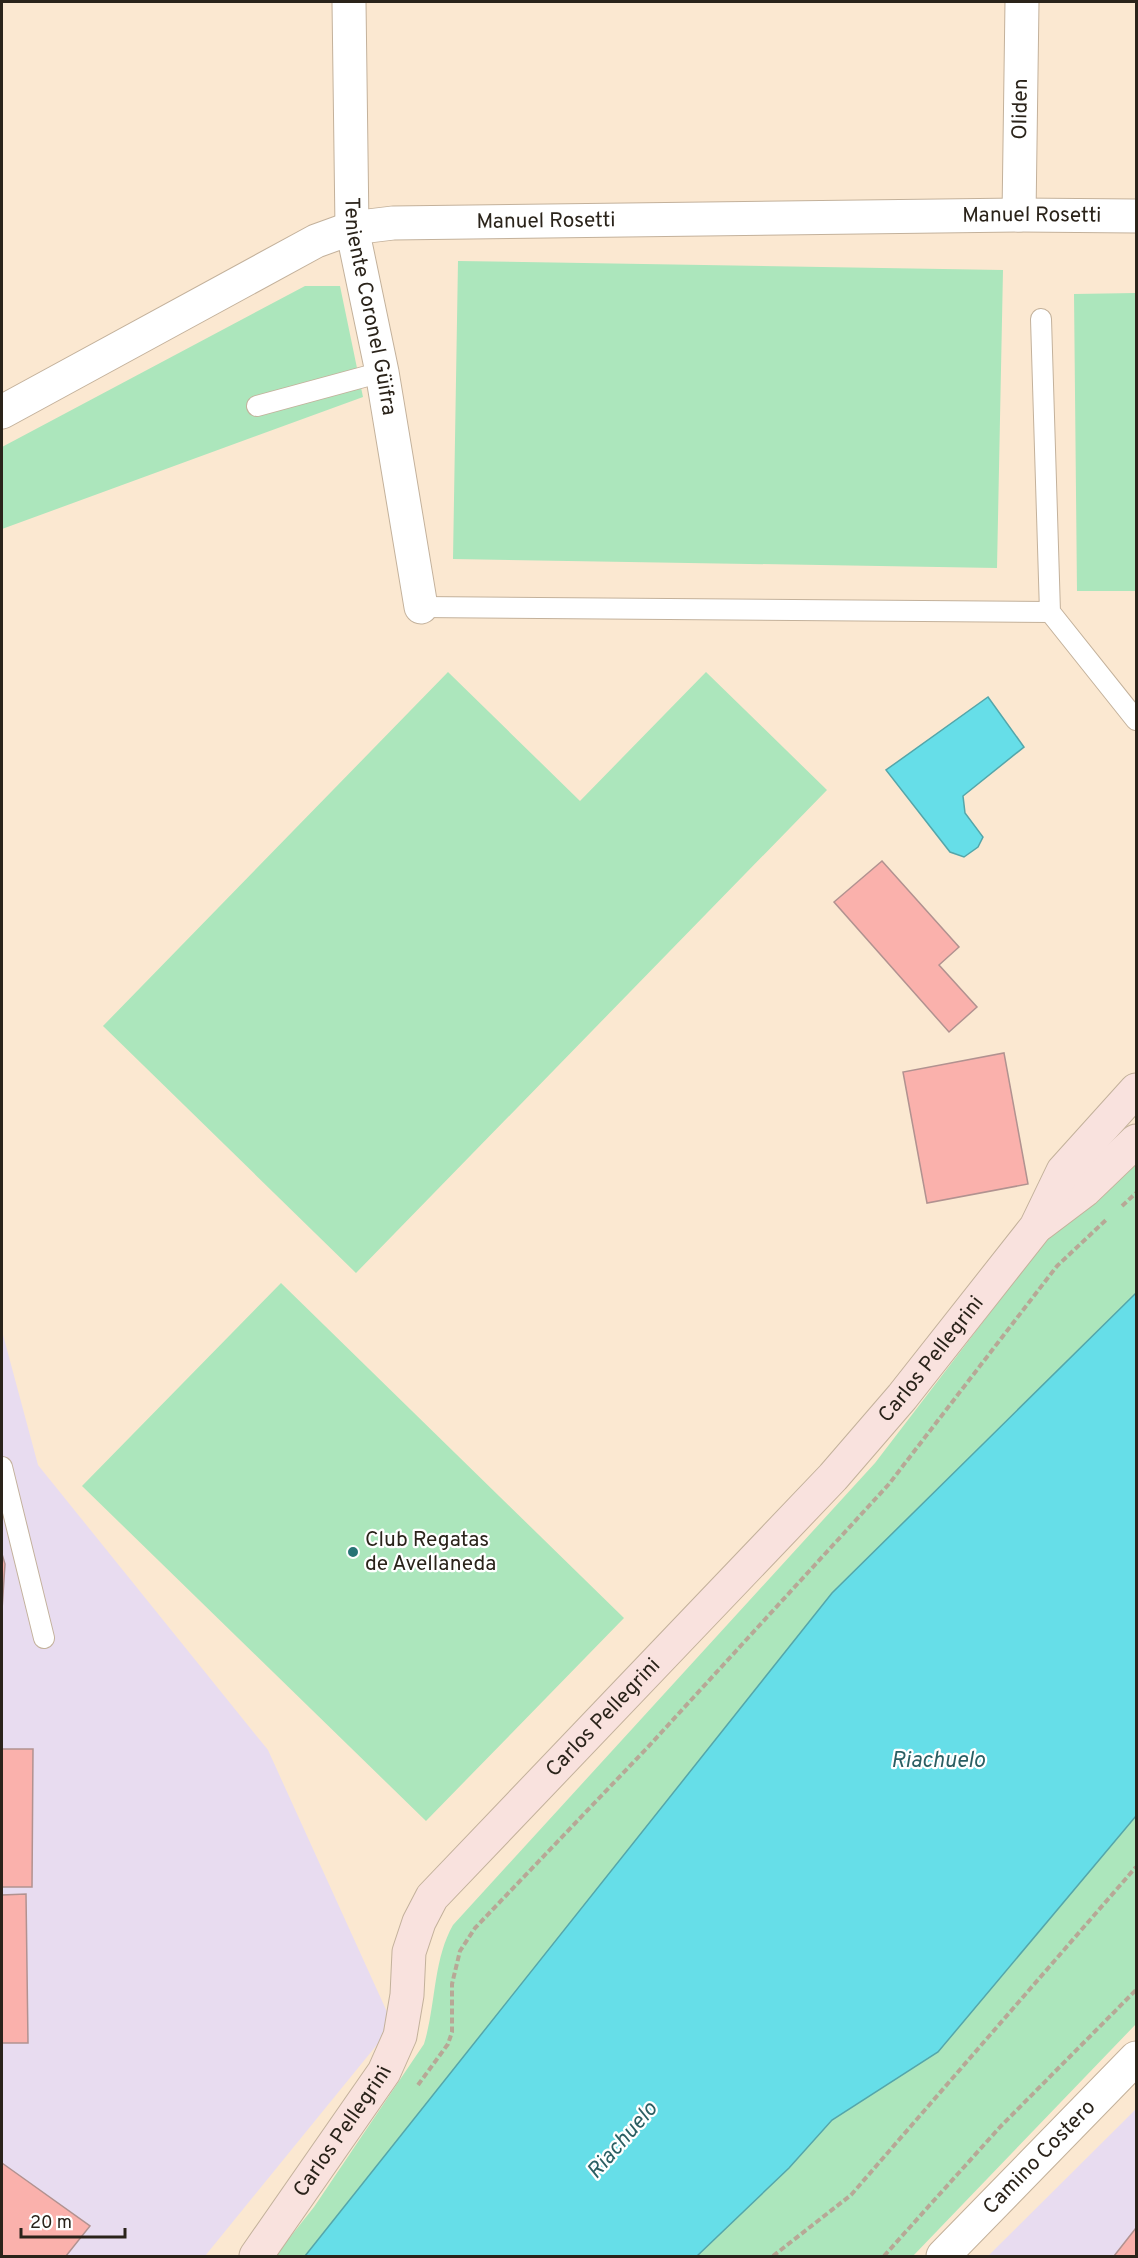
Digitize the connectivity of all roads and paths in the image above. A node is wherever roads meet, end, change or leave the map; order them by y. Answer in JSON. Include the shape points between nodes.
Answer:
{"nodes":[{"id":1,"x":349,"y":2,"type":"edge"},
{"id":2,"x":1022,"y":2,"type":"edge"},
{"id":3,"x":1018,"y":215,"type":"junction"},
{"id":4,"x":1137,"y":216,"type":"edge"},
{"id":5,"x":352,"y":228,"type":"junction"},
{"id":6,"x":1041,"y":319,"type":"dead end"},
{"id":7,"x":382,"y":372,"type":"junction"},
{"id":8,"x":257,"y":406,"type":"dead end"},
{"id":9,"x":2,"y":412,"type":"edge"},
{"id":10,"x":421,"y":607,"type":"joint"},
{"id":11,"x":1050,"y":612,"type":"junction"},
{"id":12,"x":1137,"y":720,"type":"edge"},
{"id":13,"x":1137,"y":1090,"type":"edge"},
{"id":14,"x":1137,"y":1142,"type":"edge"},
{"id":15,"x":1137,"y":1193,"type":"edge"},
{"id":16,"x":1120,"y":1207,"type":"dead end"},
{"id":17,"x":1113,"y":1215,"type":"dead end"},
{"id":18,"x":1036,"y":1227,"type":"junction"},
{"id":19,"x":2,"y":1467,"type":"edge"},
{"id":20,"x":44,"y":1638,"type":"dead end"},
{"id":21,"x":1137,"y":1867,"type":"edge"},
{"id":22,"x":1137,"y":1990,"type":"edge"},
{"id":23,"x":1137,"y":2058,"type":"edge"},
{"id":24,"x":414,"y":2090,"type":"dead end"},
{"id":25,"x":256,"y":2256,"type":"edge"},
{"id":26,"x":773,"y":2256,"type":"edge"},
{"id":27,"x":884,"y":2256,"type":"edge"},
{"id":28,"x":942,"y":2256,"type":"edge"}],
"edges":[{"from":1,"to":5,"type":"street","name":"Teniente Coronel Güifra"},
{"from":2,"to":3,"type":"street","name":"Oliden"},
{"from":3,"to":4,"type":"street","name":"Manuel Rosetti"},
{"from":3,"to":5,"type":"street","name":"Manuel Rosetti","via":[[393,223]]},
{"from":5,"to":7,"type":"street","name":"Teniente Coronel Güifra"},
{"from":5,"to":9,"type":"street","name":"Manuel Rosetti","via":[[316,241]]},
{"from":6,"to":11,"type":"lane"},
{"from":7,"to":8,"type":"lane"},
{"from":7,"to":10,"type":"street","name":"Teniente Coronel Güifra"},
{"from":10,"to":11,"type":"lane"},
{"from":11,"to":12,"type":"lane"},
{"from":13,"to":18,"type":"street","name":"Carlos Pellegrini","via":[[1063,1171]]},
{"from":14,"to":18,"type":"street","name":"Carlos Pellegrini","via":[[1085,1190]]},
{"from":15,"to":16,"type":"path"},
{"from":17,"to":24,"type":"path","via":[[1057,1266],[889,1484],[475,1928],[460,1951],[452,1984],[452,2032],[448,2044]]},
{"from":18,"to":25,"type":"street","name":"Carlos Pellegrini","via":[[902,1397],[833,1477],[432,1897],[409,1952],[400,2036],[384,2072]]},
{"from":19,"to":20,"type":"lane"},
{"from":21,"to":26,"type":"path","via":[[851,2195]]},
{"from":22,"to":27,"type":"path","via":[[1000,2127]]},
{"from":23,"to":28,"type":"street","name":"Camino Costero"}]}
